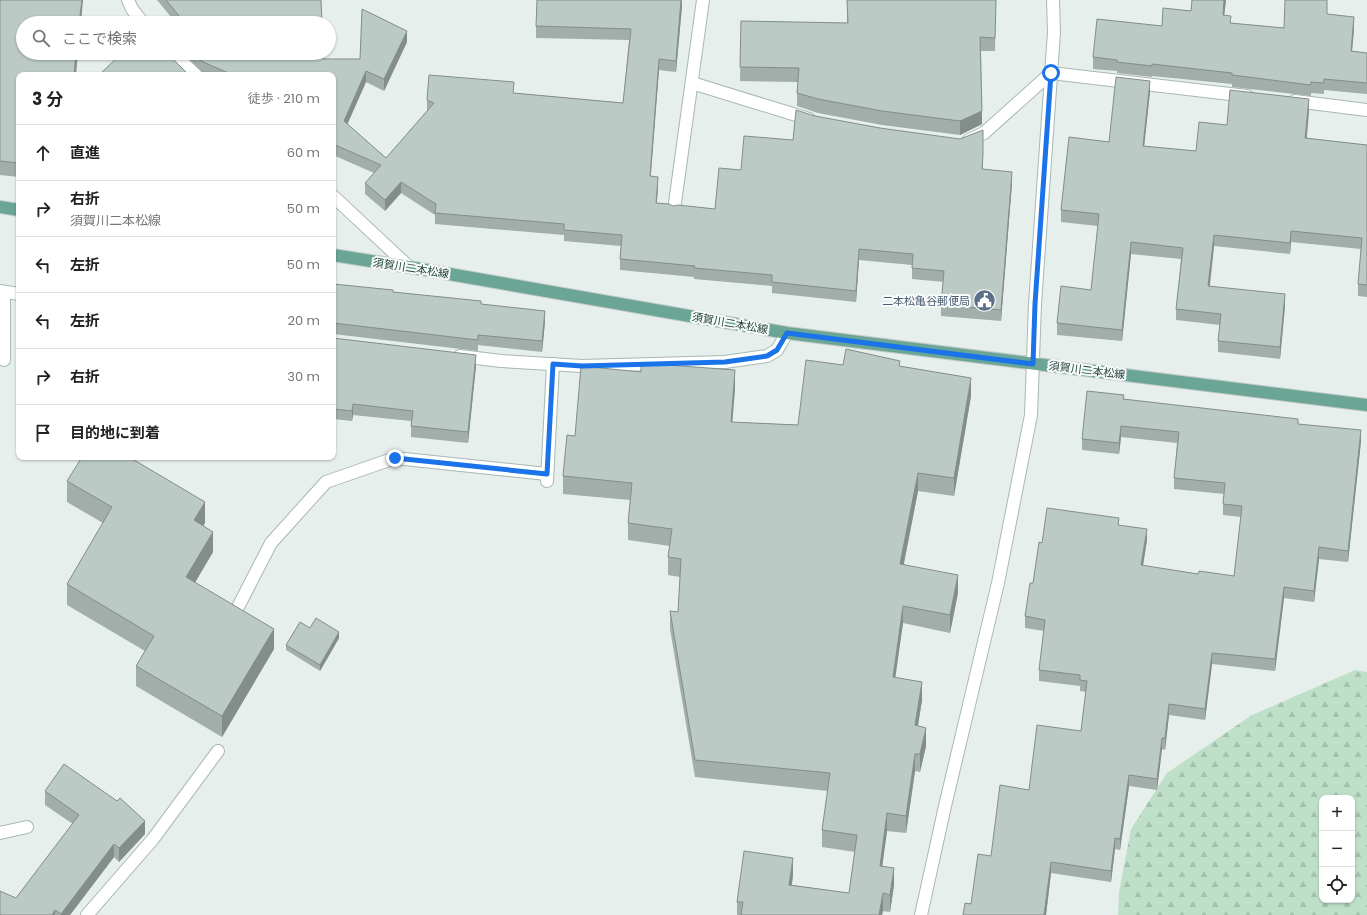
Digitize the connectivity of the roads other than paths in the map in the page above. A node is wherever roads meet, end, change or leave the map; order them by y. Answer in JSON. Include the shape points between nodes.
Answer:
{"nodes":[{"id":1,"x":128,"y":0,"type":"edge"},
{"id":2,"x":703,"y":0,"type":"edge"},
{"id":3,"x":1053,"y":0,"type":"edge"},
{"id":4,"x":138,"y":16,"type":"edge"},
{"id":5,"x":180,"y":60,"type":"edge"},
{"id":6,"x":193,"y":72,"type":"edge"},
{"id":7,"x":1051,"y":73,"type":"junction"},
{"id":8,"x":692,"y":84,"type":"junction"},
{"id":9,"x":1258,"y":97,"type":"edge"},
{"id":10,"x":1281,"y":100,"type":"edge"},
{"id":11,"x":1367,"y":110,"type":"edge"},
{"id":12,"x":823,"y":122,"type":"edge"},
{"id":13,"x":961,"y":144,"type":"edge"},
{"id":14,"x":336,"y":199,"type":"edge"},
{"id":15,"x":0,"y":208,"type":"edge"},
{"id":16,"x":16,"y":210,"type":"edge"},
{"id":17,"x":674,"y":210,"type":"edge"},
{"id":18,"x":336,"y":255,"type":"edge"},
{"id":19,"x":409,"y":267,"type":"junction"},
{"id":20,"x":2,"y":291,"type":"edge"},
{"id":21,"x":16,"y":293,"type":"edge"},
{"id":22,"x":787,"y":333,"type":"junction"},
{"id":23,"x":448,"y":355,"type":"edge"},
{"id":24,"x":4,"y":360,"type":"dead end"},
{"id":25,"x":553,"y":364,"type":"junction"},
{"id":26,"x":1033,"y":364,"type":"junction"},
{"id":27,"x":1367,"y":405,"type":"edge"},
{"id":28,"x":237,"y":609,"type":"edge"},
{"id":29,"x":218,"y":751,"type":"dead end"},
{"id":30,"x":27,"y":826,"type":"dead end"},
{"id":31,"x":0,"y":833,"type":"edge"},
{"id":32,"x":87,"y":915,"type":"edge"},
{"id":33,"x":921,"y":915,"type":"edge"}],
"edges":[{"from":1,"to":4,"type":"street"},
{"from":2,"to":8,"type":"street"},
{"from":3,"to":7,"type":"street"},
{"from":5,"to":6,"type":"street"},
{"from":7,"to":9,"type":"street"},
{"from":7,"to":13,"type":"street","via":[[984,133]]},
{"from":7,"to":26,"type":"street"},
{"from":8,"to":12,"type":"street"},
{"from":8,"to":17,"type":"street"},
{"from":10,"to":11,"type":"street"},
{"from":14,"to":19,"type":"street"},
{"from":15,"to":16,"type":"main road"},
{"from":18,"to":19,"type":"main road","name":"須賀川二本松線"},
{"from":19,"to":22,"type":"main road","name":"須賀川二本松線"},
{"from":20,"to":21,"type":"street"},
{"from":20,"to":24,"type":"street"},
{"from":22,"to":25,"type":"street","via":[[777,350],[767,356],[725,362],[582,366]]},
{"from":22,"to":26,"type":"main road","name":"須賀川二本松線"},
{"from":23,"to":25,"type":"street"},
{"from":25,"to":28,"type":"street","via":[[547,478],[395,458],[326,482],[271,543]]},
{"from":26,"to":27,"type":"main road","name":"須賀川二本松線"},
{"from":26,"to":33,"type":"street","via":[[1031,415],[1001,567]]},
{"from":29,"to":32,"type":"street","via":[[153,839]]},
{"from":30,"to":31,"type":"street"}]}
